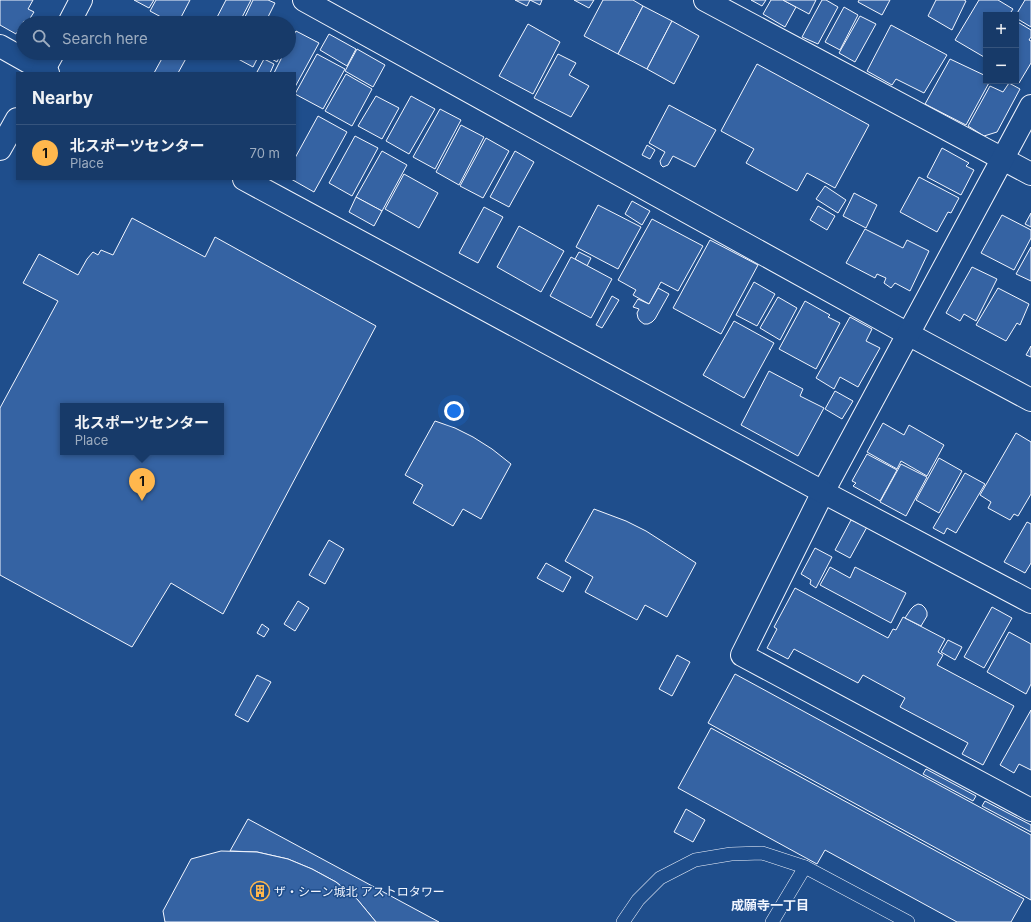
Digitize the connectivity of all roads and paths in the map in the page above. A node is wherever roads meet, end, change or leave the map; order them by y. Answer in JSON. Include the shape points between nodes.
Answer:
{"nodes":[{"id":1,"x":81,"y":0,"type":"edge"},
{"id":2,"x":304,"y":0,"type":"edge"},
{"id":3,"x":705,"y":0,"type":"edge"},
{"id":4,"x":73,"y":16,"type":"edge"},
{"id":5,"x":0,"y":46,"type":"edge"},
{"id":6,"x":16,"y":53,"type":"edge"},
{"id":7,"x":31,"y":60,"type":"edge"},
{"id":8,"x":46,"y":67,"type":"edge"},
{"id":9,"x":1031,"y":106,"type":"edge"},
{"id":10,"x":16,"y":121,"type":"edge"},
{"id":11,"x":0,"y":149,"type":"edge"},
{"id":12,"x":1003,"y":158,"type":"junction"},
{"id":13,"x":1031,"y":174,"type":"edge"},
{"id":14,"x":246,"y":180,"type":"edge"},
{"id":15,"x":908,"y":334,"type":"junction"},
{"id":16,"x":1031,"y":400,"type":"edge"},
{"id":17,"x":823,"y":492,"type":"junction"},
{"id":18,"x":1031,"y":602,"type":"edge"},
{"id":19,"x":1031,"y":810,"type":"edge"},
{"id":20,"x":805,"y":867,"type":"junction"},
{"id":21,"x":623,"y":922,"type":"edge"},
{"id":22,"x":772,"y":922,"type":"edge"},
{"id":23,"x":908,"y":922,"type":"edge"}],
"edges":[{"from":1,"to":4,"type":"street"},
{"from":2,"to":15,"type":"street"},
{"from":3,"to":12,"type":"street"},
{"from":5,"to":6,"type":"street"},
{"from":7,"to":8,"type":"street"},
{"from":9,"to":12,"type":"street"},
{"from":10,"to":11,"type":"street"},
{"from":12,"to":13,"type":"street"},
{"from":12,"to":15,"type":"street"},
{"from":14,"to":17,"type":"street"},
{"from":15,"to":16,"type":"street"},
{"from":15,"to":17,"type":"street"},
{"from":17,"to":18,"type":"street"},
{"from":17,"to":19,"type":"street","via":[[742,655]]},
{"from":20,"to":21,"type":"lane","via":[[762,853],[731,854],[695,860],[660,878],[638,900]]},
{"from":20,"to":22,"type":"lane"},
{"from":20,"to":23,"type":"lane"}]}
